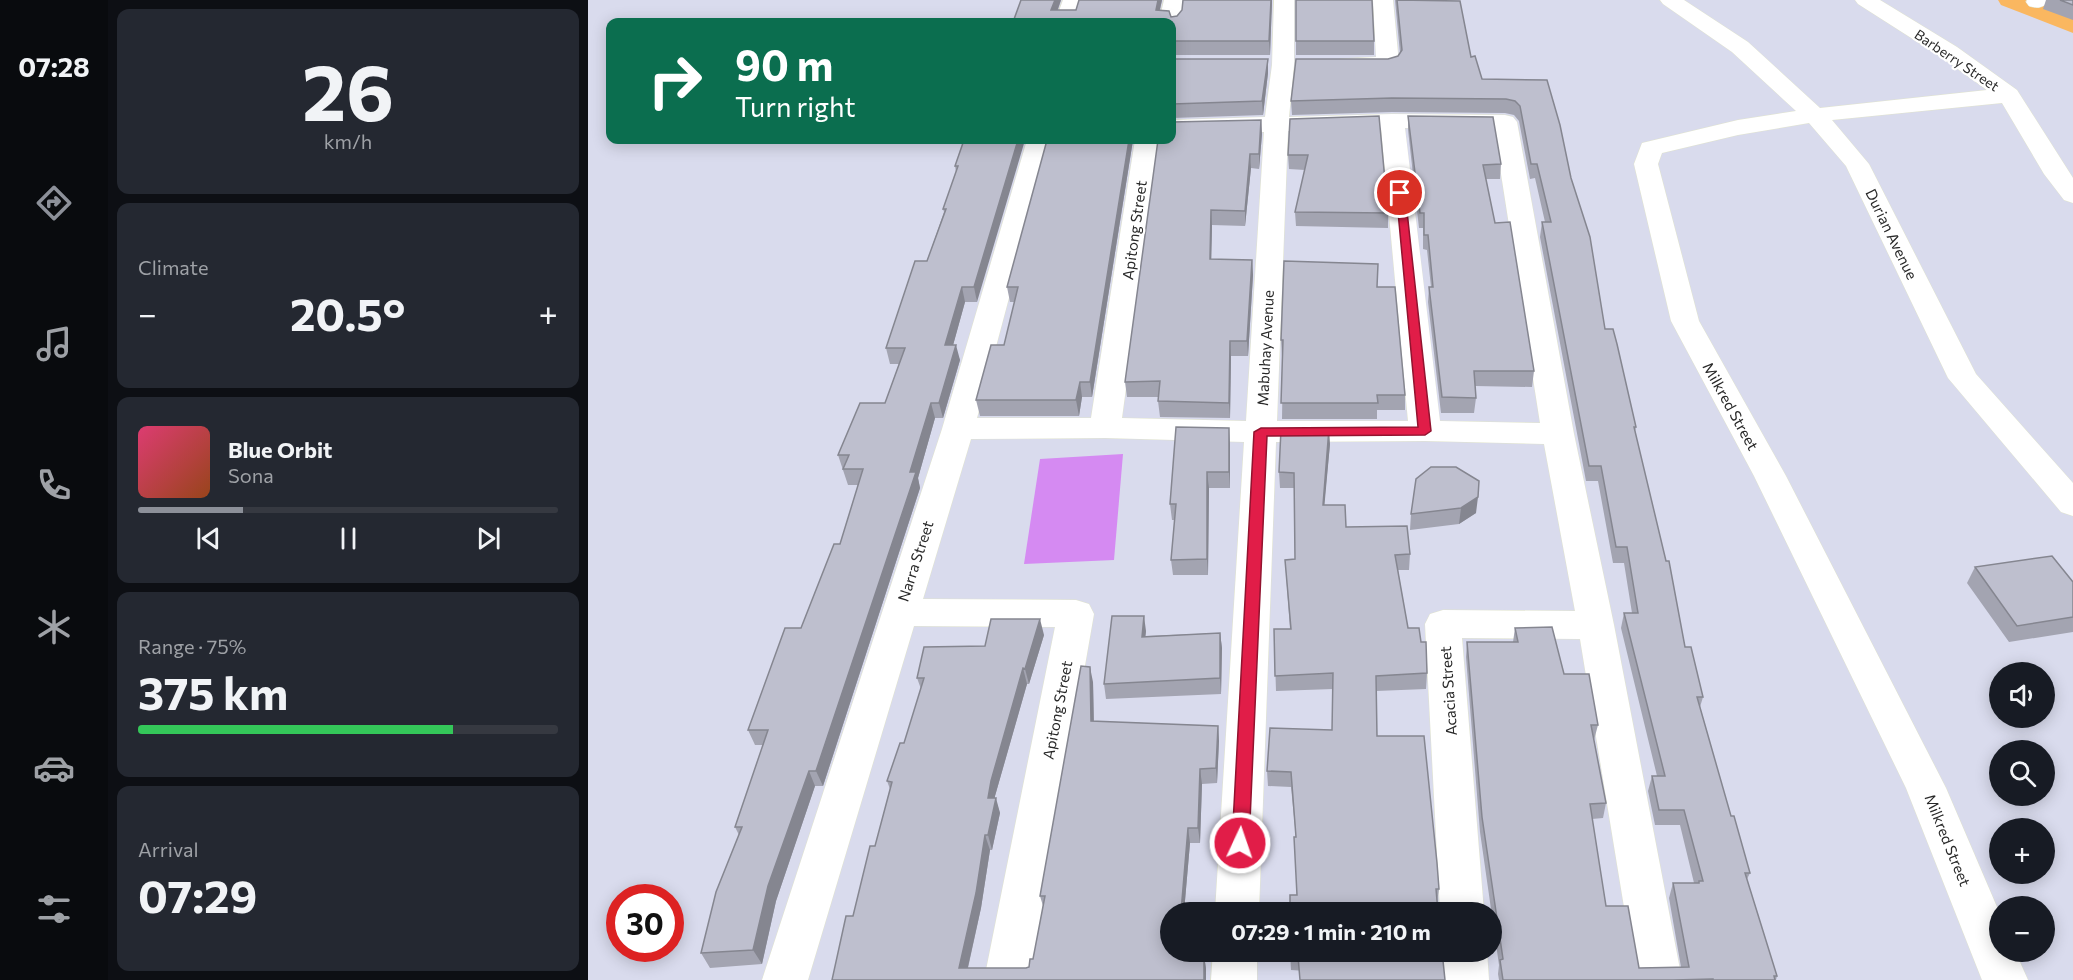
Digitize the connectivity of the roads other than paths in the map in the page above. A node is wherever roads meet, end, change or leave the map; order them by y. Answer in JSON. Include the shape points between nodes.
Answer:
{"nodes":[{"id":1,"x":1073,"y":0,"type":"edge"},
{"id":2,"x":1174,"y":0,"type":"edge"},
{"id":3,"x":1284,"y":0,"type":"edge"},
{"id":4,"x":1383,"y":0,"type":"edge"},
{"id":5,"x":1670,"y":0,"type":"edge"},
{"id":6,"x":1865,"y":0,"type":"edge"},
{"id":7,"x":1067,"y":18,"type":"edge"},
{"id":8,"x":1171,"y":18,"type":"edge"},
{"id":9,"x":1330,"y":64,"type":"edge"},
{"id":10,"x":2009,"y":94,"type":"junction"},
{"id":11,"x":1815,"y":116,"type":"junction"},
{"id":12,"x":1392,"y":121,"type":"junction"},
{"id":13,"x":1276,"y":126,"type":"junction"},
{"id":14,"x":1176,"y":127,"type":"edge"},
{"id":15,"x":1038,"y":144,"type":"edge"},
{"id":16,"x":1146,"y":144,"type":"edge"},
{"id":17,"x":2073,"y":195,"type":"edge"},
{"id":18,"x":1105,"y":428,"type":"junction"},
{"id":19,"x":957,"y":429,"type":"junction"},
{"id":20,"x":1425,"y":431,"type":"junction"},
{"id":21,"x":1261,"y":432,"type":"junction"},
{"id":22,"x":1558,"y":434,"type":"junction"},
{"id":23,"x":2073,"y":504,"type":"edge"},
{"id":24,"x":899,"y":612,"type":"junction"},
{"id":25,"x":1596,"y":625,"type":"junction"},
{"id":26,"x":1238,"y":902,"type":"edge"},
{"id":27,"x":1461,"y":902,"type":"edge"},
{"id":28,"x":1234,"y":962,"type":"edge"},
{"id":29,"x":1466,"y":962,"type":"edge"},
{"id":30,"x":785,"y":980,"type":"edge"},
{"id":31,"x":1007,"y":980,"type":"edge"},
{"id":32,"x":1233,"y":980,"type":"edge"},
{"id":33,"x":1467,"y":980,"type":"edge"},
{"id":34,"x":1659,"y":980,"type":"edge"},
{"id":35,"x":2005,"y":980,"type":"edge"}],
"edges":[{"from":1,"to":7,"type":"street"},
{"from":2,"to":8,"type":"street"},
{"from":3,"to":13,"type":"street","name":"Mabuhay Avenue","via":[[1283,65]]},
{"from":4,"to":9,"type":"street","via":[[1388,63]]},
{"from":5,"to":11,"type":"street","name":"Durian Avenue","via":[[1740,47]]},
{"from":6,"to":10,"type":"street","name":"Barberry Street"},
{"from":10,"to":11,"type":"street","name":"Milkred Street"},
{"from":10,"to":17,"type":"street","name":"Barberry Street","via":[[2053,170]]},
{"from":11,"to":23,"type":"street","name":"Durian Avenue","via":[[1857,164],[1963,378]]},
{"from":11,"to":35,"type":"street","name":"Milkred Street","via":[[1684,138],[1651,148],[1646,164],[1657,216],[1685,321],[1770,477],[1926,788]]},
{"from":12,"to":13,"type":"street"},
{"from":12,"to":20,"type":"street"},
{"from":12,"to":22,"type":"street","via":[[1505,122]]},
{"from":13,"to":14,"type":"street"},
{"from":13,"to":21,"type":"street","name":"Mabuhay Avenue"},
{"from":15,"to":19,"type":"street","name":"Narra Street"},
{"from":16,"to":18,"type":"street","name":"Apitong Street"},
{"from":18,"to":19,"type":"street"},
{"from":18,"to":21,"type":"street"},
{"from":19,"to":24,"type":"street","name":"Narra Street"},
{"from":20,"to":21,"type":"street"},
{"from":20,"to":22,"type":"street"},
{"from":21,"to":26,"type":"street","name":"Mabuhay Avenue"},
{"from":22,"to":25,"type":"street"},
{"from":24,"to":30,"type":"street","name":"Narra Street"},
{"from":24,"to":31,"type":"street","name":"Apitong Street","via":[[1076,614]]},
{"from":25,"to":27,"type":"street","name":"Acacia Street","via":[[1443,624]]},
{"from":25,"to":34,"type":"street"},
{"from":28,"to":32,"type":"street"},
{"from":29,"to":33,"type":"street"}]}
